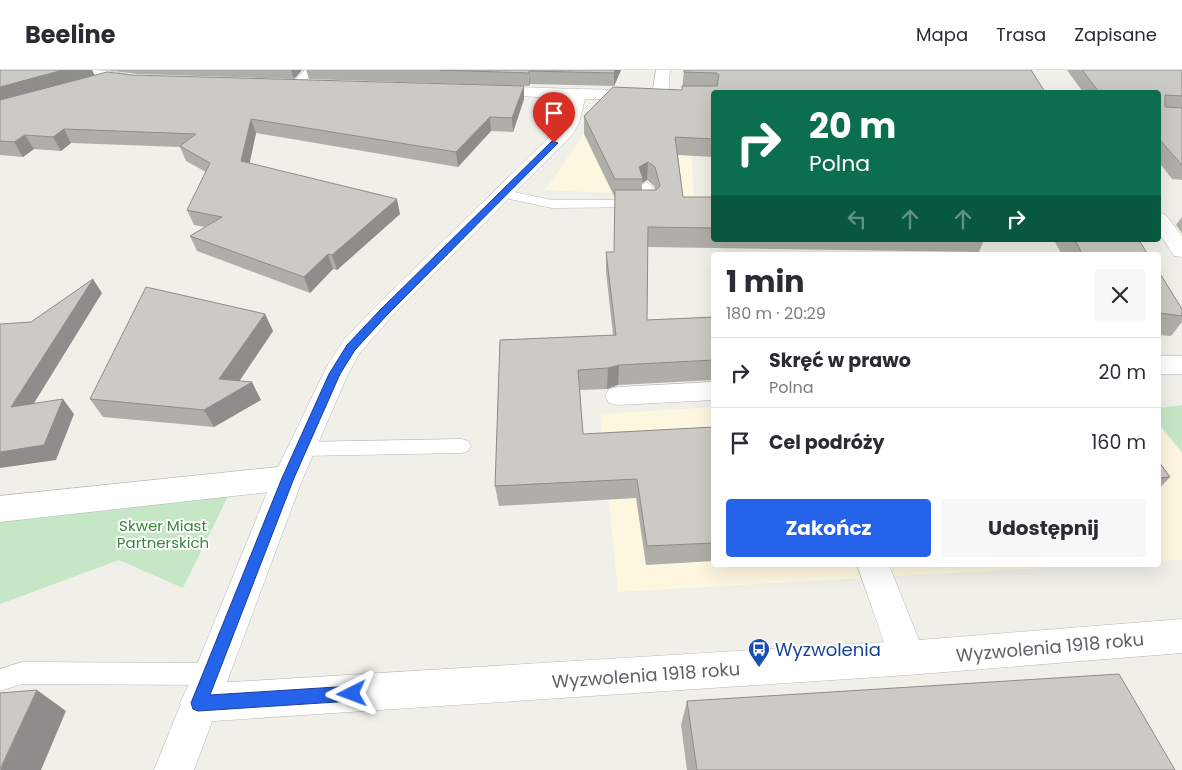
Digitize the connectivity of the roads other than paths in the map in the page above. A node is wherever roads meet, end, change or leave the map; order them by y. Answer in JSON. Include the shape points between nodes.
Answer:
{"nodes":[{"id":1,"x":97,"y":70,"type":"edge"},
{"id":2,"x":311,"y":70,"type":"edge"},
{"id":3,"x":663,"y":70,"type":"edge"},
{"id":4,"x":113,"y":78,"type":"junction"},
{"id":5,"x":155,"y":82,"type":"edge"},
{"id":6,"x":89,"y":84,"type":"edge"},
{"id":7,"x":275,"y":85,"type":"edge"},
{"id":8,"x":294,"y":86,"type":"junction"},
{"id":9,"x":314,"y":86,"type":"edge"},
{"id":10,"x":471,"y":91,"type":"edge"},
{"id":11,"x":578,"y":94,"type":"junction"},
{"id":12,"x":660,"y":96,"type":"junction"},
{"id":13,"x":711,"y":97,"type":"edge"},
{"id":14,"x":646,"y":186,"type":"edge"},
{"id":15,"x":504,"y":194,"type":"junction"},
{"id":16,"x":1161,"y":222,"type":"edge"},
{"id":17,"x":1182,"y":251,"type":"edge"},
{"id":18,"x":1161,"y":365,"type":"edge"},
{"id":19,"x":1182,"y":365,"type":"edge"},
{"id":20,"x":711,"y":391,"type":"edge"},
{"id":21,"x":618,"y":396,"type":"dead end"},
{"id":22,"x":462,"y":446,"type":"dead end"},
{"id":23,"x":301,"y":449,"type":"junction"},
{"id":24,"x":288,"y":478,"type":"junction"},
{"id":25,"x":0,"y":509,"type":"edge"},
{"id":26,"x":874,"y":567,"type":"edge"},
{"id":27,"x":1182,"y":636,"type":"edge"},
{"id":28,"x":908,"y":658,"type":"junction"},
{"id":29,"x":0,"y":680,"type":"edge"},
{"id":30,"x":205,"y":689,"type":"junction"},
{"id":31,"x":174,"y":770,"type":"edge"}],
"edges":[{"from":1,"to":4,"type":"street"},
{"from":2,"to":8,"type":"lane"},
{"from":3,"to":12,"type":"street"},
{"from":4,"to":5,"type":"street"},
{"from":4,"to":6,"type":"street"},
{"from":7,"to":8,"type":"street"},
{"from":8,"to":9,"type":"street"},
{"from":10,"to":11,"type":"street"},
{"from":11,"to":12,"type":"street"},
{"from":11,"to":15,"type":"street","via":[[567,130]]},
{"from":12,"to":13,"type":"street"},
{"from":14,"to":15,"type":"lane","via":[[651,204],[552,204]]},
{"from":15,"to":23,"type":"street","via":[[383,312],[351,348],[335,374]]},
{"from":16,"to":17,"type":"street"},
{"from":18,"to":19,"type":"street"},
{"from":20,"to":21,"type":"street"},
{"from":22,"to":23,"type":"lane"},
{"from":23,"to":24,"type":"street"},
{"from":24,"to":25,"type":"street"},
{"from":24,"to":30,"type":"street"},
{"from":26,"to":28,"type":"street"},
{"from":27,"to":28,"type":"street","name":"Wyzwolenia 1918 roku"},
{"from":28,"to":30,"type":"street","name":"Wyzwolenia 1918 roku"},
{"from":29,"to":30,"type":"lane","via":[[22,674]]},
{"from":30,"to":31,"type":"street"}]}
